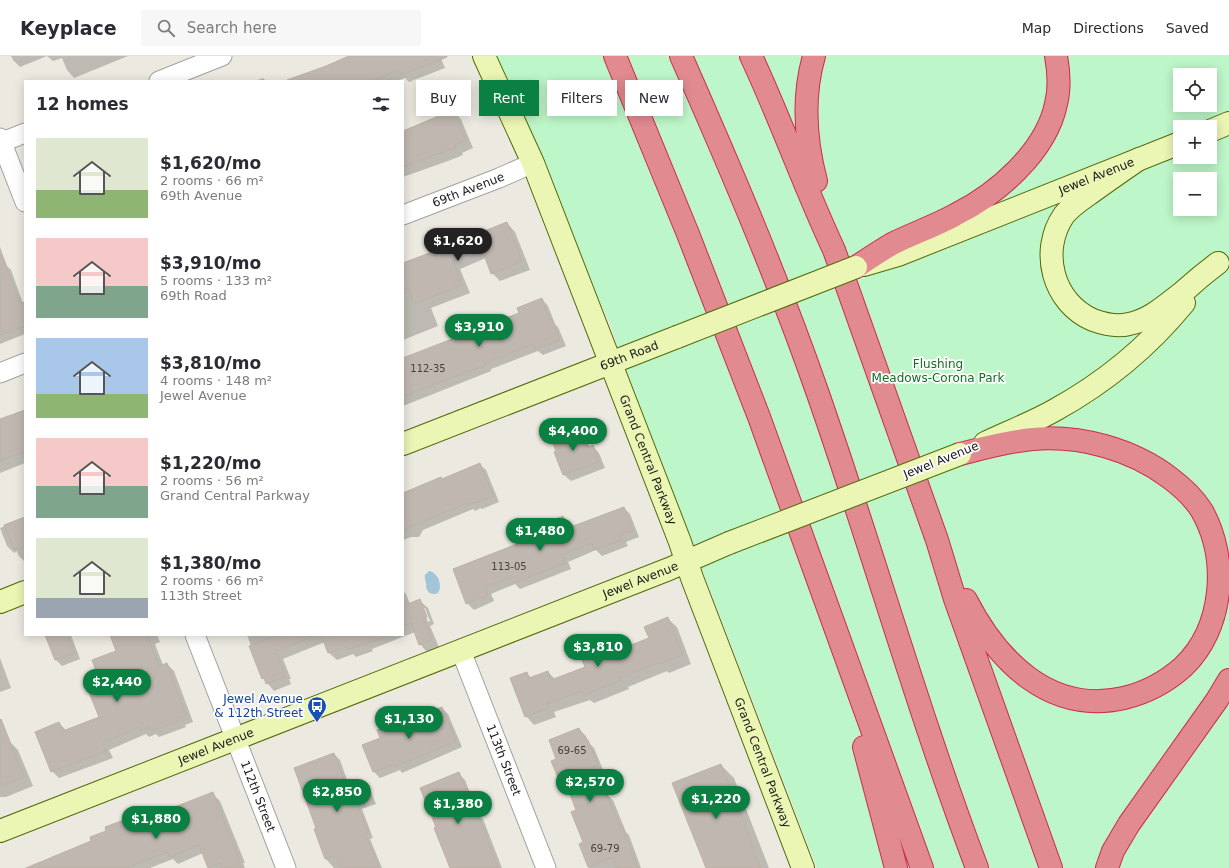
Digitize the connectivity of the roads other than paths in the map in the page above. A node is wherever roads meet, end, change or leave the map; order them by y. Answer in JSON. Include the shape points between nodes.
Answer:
{"nodes":[{"id":1,"x":222,"y":56,"type":"edge"},
{"id":2,"x":484,"y":56,"type":"edge"},
{"id":3,"x":615,"y":56,"type":"edge"},
{"id":4,"x":680,"y":56,"type":"edge"},
{"id":5,"x":751,"y":56,"type":"edge"},
{"id":6,"x":814,"y":56,"type":"edge"},
{"id":7,"x":1056,"y":56,"type":"edge"},
{"id":8,"x":161,"y":80,"type":"edge"},
{"id":9,"x":1229,"y":123,"type":"edge"},
{"id":10,"x":1217,"y":128,"type":"edge"},
{"id":11,"x":24,"y":134,"type":"edge"},
{"id":12,"x":1,"y":141,"type":"edge"},
{"id":13,"x":1173,"y":146,"type":"edge"},
{"id":14,"x":1139,"y":159,"type":"junction"},
{"id":15,"x":533,"y":163,"type":"junction"},
{"id":16,"x":24,"y":199,"type":"edge"},
{"id":17,"x":404,"y":216,"type":"edge"},
{"id":18,"x":834,"y":250,"type":"junction"},
{"id":19,"x":1223,"y":256,"type":"edge"},
{"id":20,"x":856,"y":267,"type":"junction"},
{"id":21,"x":24,"y":363,"type":"edge"},
{"id":22,"x":610,"y":363,"type":"junction"},
{"id":23,"x":0,"y":373,"type":"edge"},
{"id":24,"x":404,"y":444,"type":"edge"},
{"id":25,"x":960,"y":454,"type":"junction"},
{"id":26,"x":937,"y":540,"type":"junction"},
{"id":27,"x":686,"y":562,"type":"junction"},
{"id":28,"x":24,"y":592,"type":"edge"},
{"id":29,"x":0,"y":602,"type":"edge"},
{"id":30,"x":827,"y":602,"type":"junction"},
{"id":31,"x":195,"y":636,"type":"edge"},
{"id":32,"x":461,"y":651,"type":"junction"},
{"id":33,"x":1229,"y":680,"type":"edge"},
{"id":34,"x":236,"y":739,"type":"junction"},
{"id":35,"x":0,"y":831,"type":"edge"},
{"id":36,"x":286,"y":868,"type":"edge"},
{"id":37,"x":546,"y":868,"type":"edge"},
{"id":38,"x":803,"y":868,"type":"edge"},
{"id":39,"x":896,"y":868,"type":"edge"},
{"id":40,"x":922,"y":868,"type":"edge"},
{"id":41,"x":977,"y":868,"type":"edge"},
{"id":42,"x":1051,"y":868,"type":"edge"},
{"id":43,"x":1107,"y":868,"type":"edge"}],
"edges":[{"from":1,"to":8,"type":"street"},
{"from":2,"to":15,"type":"street","name":"Grand Central Parkway"},
{"from":3,"to":30,"type":"highway","via":[[736,356]]},
{"from":4,"to":41,"type":"highway","via":[[750,216],[818,393],[930,735]]},
{"from":5,"to":18,"type":"highway"},
{"from":6,"to":18,"type":"highway","via":[[806,101],[807,139]]},
{"from":7,"to":20,"type":"highway","via":[[1058,86],[1053,115],[1043,138],[1020,167],[1000,186],[967,209],[892,244]]},
{"from":9,"to":10,"type":"street"},
{"from":11,"to":12,"type":"street"},
{"from":12,"to":16,"type":"street"},
{"from":13,"to":14,"type":"street","name":"Jewel Avenue"},
{"from":14,"to":19,"type":"street","via":[[1072,207],[1060,221],[1053,238],[1051,256],[1053,271],[1064,297],[1090,318],[1109,325],[1127,325],[1146,319],[1162,308]]},
{"from":14,"to":20,"type":"street","name":"Jewel Avenue","via":[[898,255]]},
{"from":15,"to":17,"type":"street","name":"69th Avenue"},
{"from":15,"to":22,"type":"street","name":"Grand Central Parkway"},
{"from":18,"to":26,"type":"highway"},
{"from":19,"to":25,"type":"street","name":"Jewel Avenue","via":[[1161,329],[1105,378],[1054,410]]},
{"from":20,"to":22,"type":"street","name":"69th Road","bridge":true},
{"from":21,"to":23,"type":"street"},
{"from":22,"to":24,"type":"street","name":"69th Road"},
{"from":22,"to":27,"type":"street","name":"Grand Central Parkway"},
{"from":25,"to":26,"type":"highway","via":[[1033,439],[1068,439],[1113,449],[1152,466],[1184,490],[1208,521],[1216,542],[1220,564],[1217,608],[1210,628],[1198,649],[1164,682],[1133,696],[1113,700],[1090,701],[1068,698],[1036,683],[998,650],[973,614]]},
{"from":25,"to":27,"type":"street","name":"Jewel Avenue","bridge":true},
{"from":26,"to":42,"type":"highway","via":[[954,599]]},
{"from":27,"to":32,"type":"street","name":"Jewel Avenue"},
{"from":27,"to":38,"type":"street","name":"Grand Central Parkway"},
{"from":28,"to":29,"type":"street"},
{"from":30,"to":39,"type":"highway"},
{"from":30,"to":40,"type":"highway"},
{"from":31,"to":34,"type":"street","name":"112th Street"},
{"from":32,"to":34,"type":"street","name":"Jewel Avenue"},
{"from":32,"to":37,"type":"street","name":"113th Street"},
{"from":33,"to":43,"type":"highway","via":[[1129,824],[1113,851]]},
{"from":34,"to":35,"type":"street","name":"Jewel Avenue"},
{"from":34,"to":36,"type":"street","name":"112th Street"}]}
